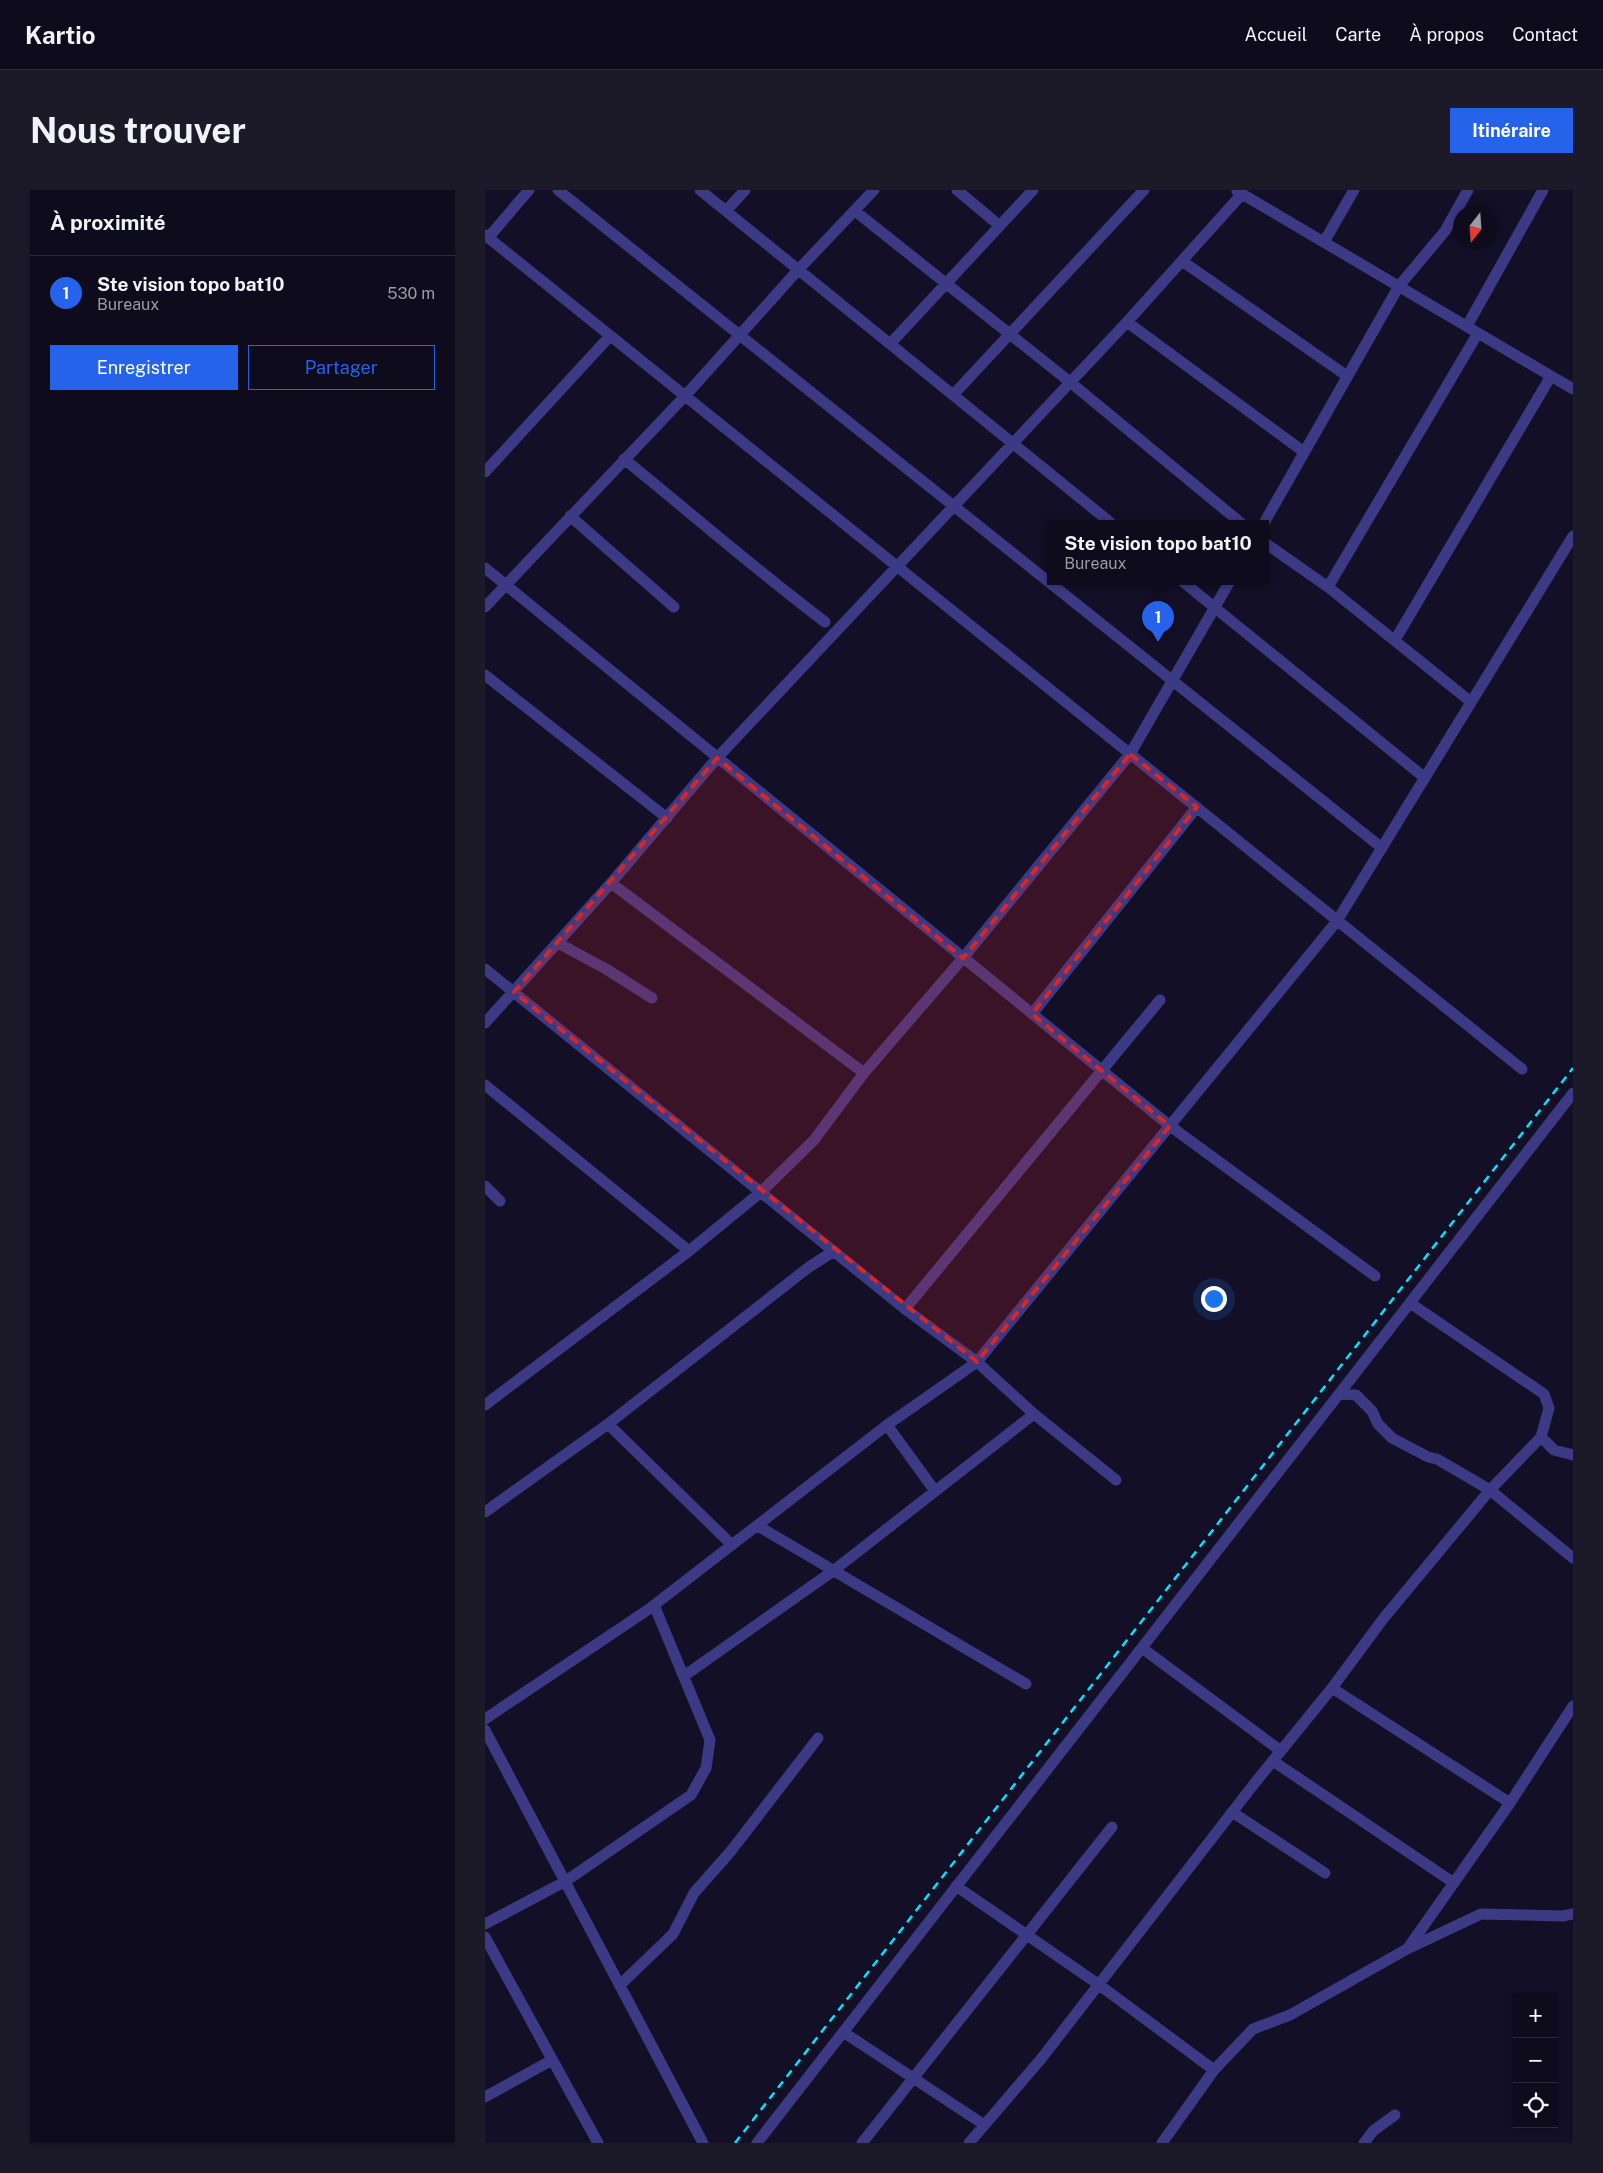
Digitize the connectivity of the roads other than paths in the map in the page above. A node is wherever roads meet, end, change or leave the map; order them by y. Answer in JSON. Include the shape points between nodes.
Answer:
{"nodes":[{"id":1,"x":529,"y":190,"type":"edge"},
{"id":2,"x":558,"y":190,"type":"edge"},
{"id":3,"x":700,"y":190,"type":"edge"},
{"id":4,"x":745,"y":190,"type":"edge"},
{"id":5,"x":874,"y":190,"type":"edge"},
{"id":6,"x":957,"y":190,"type":"edge"},
{"id":7,"x":1033,"y":190,"type":"edge"},
{"id":8,"x":1144,"y":190,"type":"edge"},
{"id":9,"x":1354,"y":190,"type":"edge"},
{"id":10,"x":1468,"y":190,"type":"edge"},
{"id":11,"x":1543,"y":190,"type":"edge"},
{"id":12,"x":1239,"y":192,"type":"edge"},
{"id":13,"x":725,"y":211,"type":"junction"},
{"id":14,"x":855,"y":211,"type":"junction"},
{"id":15,"x":1000,"y":226,"type":"junction"},
{"id":16,"x":487,"y":236,"type":"edge"},
{"id":17,"x":1324,"y":242,"type":"junction"},
{"id":18,"x":1182,"y":261,"type":"junction"},
{"id":19,"x":798,"y":270,"type":"junction"},
{"id":20,"x":946,"y":284,"type":"junction"},
{"id":21,"x":1399,"y":286,"type":"junction"},
{"id":22,"x":1127,"y":322,"type":"junction"},
{"id":23,"x":1467,"y":326,"type":"junction"},
{"id":24,"x":1477,"y":333,"type":"junction"},
{"id":25,"x":1010,"y":334,"type":"junction"},
{"id":26,"x":740,"y":335,"type":"junction"},
{"id":27,"x":611,"y":336,"type":"junction"},
{"id":28,"x":890,"y":344,"type":"junction"},
{"id":29,"x":1347,"y":376,"type":"junction"},
{"id":30,"x":1551,"y":376,"type":"junction"},
{"id":31,"x":1070,"y":382,"type":"junction"},
{"id":32,"x":1573,"y":389,"type":"edge"},
{"id":33,"x":953,"y":395,"type":"junction"},
{"id":34,"x":685,"y":396,"type":"junction"},
{"id":35,"x":1013,"y":443,"type":"junction"},
{"id":36,"x":1304,"y":452,"type":"junction"},
{"id":37,"x":624,"y":459,"type":"junction"},
{"id":38,"x":485,"y":472,"type":"edge"},
{"id":39,"x":955,"y":506,"type":"junction"},
{"id":40,"x":570,"y":516,"type":"junction"},
{"id":41,"x":1107,"y":520,"type":"edge"},
{"id":42,"x":1237,"y":520,"type":"edge"},
{"id":43,"x":1266,"y":520,"type":"edge"},
{"id":44,"x":1573,"y":536,"type":"edge"},
{"id":45,"x":1269,"y":546,"type":"edge"},
{"id":46,"x":898,"y":567,"type":"junction"},
{"id":47,"x":485,"y":568,"type":"edge"},
{"id":48,"x":1047,"y":580,"type":"edge"},
{"id":49,"x":505,"y":585,"type":"junction"},
{"id":50,"x":1054,"y":585,"type":"edge"},
{"id":51,"x":1187,"y":585,"type":"edge"},
{"id":52,"x":1227,"y":585,"type":"edge"},
{"id":53,"x":1328,"y":587,"type":"junction"},
{"id":54,"x":1214,"y":606,"type":"junction"},
{"id":55,"x":485,"y":607,"type":"edge"},
{"id":56,"x":674,"y":607,"type":"dead end"},
{"id":57,"x":825,"y":622,"type":"dead end"},
{"id":58,"x":1395,"y":640,"type":"junction"},
{"id":59,"x":485,"y":675,"type":"edge"},
{"id":60,"x":1172,"y":680,"type":"junction"},
{"id":61,"x":1471,"y":702,"type":"junction"},
{"id":62,"x":1130,"y":754,"type":"junction"},
{"id":63,"x":717,"y":758,"type":"junction"},
{"id":64,"x":1425,"y":778,"type":"junction"},
{"id":65,"x":1197,"y":808,"type":"junction"},
{"id":66,"x":667,"y":818,"type":"junction"},
{"id":67,"x":1382,"y":848,"type":"junction"},
{"id":68,"x":611,"y":882,"type":"junction"},
{"id":69,"x":1337,"y":921,"type":"junction"},
{"id":70,"x":558,"y":943,"type":"junction"},
{"id":71,"x":963,"y":958,"type":"junction"},
{"id":72,"x":485,"y":969,"type":"edge"},
{"id":73,"x":514,"y":992,"type":"junction"},
{"id":74,"x":652,"y":998,"type":"dead end"},
{"id":75,"x":1160,"y":1000,"type":"dead end"},
{"id":76,"x":1032,"y":1014,"type":"junction"},
{"id":77,"x":485,"y":1023,"type":"edge"},
{"id":78,"x":1522,"y":1069,"type":"dead end"},
{"id":79,"x":1102,"y":1070,"type":"junction"},
{"id":80,"x":864,"y":1073,"type":"junction"},
{"id":81,"x":485,"y":1085,"type":"edge"},
{"id":82,"x":1573,"y":1094,"type":"edge"},
{"id":83,"x":1170,"y":1126,"type":"junction"},
{"id":84,"x":485,"y":1186,"type":"edge"},
{"id":85,"x":761,"y":1192,"type":"junction"},
{"id":86,"x":500,"y":1201,"type":"dead end"},
{"id":87,"x":689,"y":1251,"type":"junction"},
{"id":88,"x":834,"y":1252,"type":"junction"},
{"id":89,"x":1375,"y":1276,"type":"dead end"},
{"id":90,"x":1410,"y":1303,"type":"junction"},
{"id":91,"x":905,"y":1309,"type":"junction"},
{"id":92,"x":977,"y":1362,"type":"junction"},
{"id":93,"x":1340,"y":1394,"type":"junction"},
{"id":94,"x":485,"y":1405,"type":"edge"},
{"id":95,"x":1034,"y":1414,"type":"junction"},
{"id":96,"x":608,"y":1424,"type":"junction"},
{"id":97,"x":887,"y":1425,"type":"junction"},
{"id":98,"x":1541,"y":1437,"type":"junction"},
{"id":99,"x":1573,"y":1455,"type":"edge"},
{"id":100,"x":1115,"y":1480,"type":"dead end"},
{"id":101,"x":1490,"y":1490,"type":"junction"},
{"id":102,"x":935,"y":1491,"type":"junction"},
{"id":103,"x":485,"y":1512,"type":"edge"},
{"id":104,"x":758,"y":1526,"type":"junction"},
{"id":105,"x":731,"y":1544,"type":"junction"},
{"id":106,"x":1573,"y":1558,"type":"edge"},
{"id":107,"x":833,"y":1571,"type":"junction"},
{"id":108,"x":654,"y":1605,"type":"junction"},
{"id":109,"x":1142,"y":1648,"type":"junction"},
{"id":110,"x":683,"y":1676,"type":"junction"},
{"id":111,"x":1026,"y":1684,"type":"dead end"},
{"id":112,"x":1332,"y":1688,"type":"junction"},
{"id":113,"x":1573,"y":1706,"type":"edge"},
{"id":114,"x":485,"y":1719,"type":"edge"},
{"id":115,"x":485,"y":1730,"type":"edge"},
{"id":116,"x":818,"y":1738,"type":"dead end"},
{"id":117,"x":1281,"y":1750,"type":"junction"},
{"id":118,"x":1273,"y":1760,"type":"junction"},
{"id":119,"x":1510,"y":1803,"type":"junction"},
{"id":120,"x":1232,"y":1812,"type":"junction"},
{"id":121,"x":1112,"y":1827,"type":"dead end"},
{"id":122,"x":1325,"y":1873,"type":"dead end"},
{"id":123,"x":566,"y":1881,"type":"junction"},
{"id":124,"x":1454,"y":1883,"type":"junction"},
{"id":125,"x":957,"y":1886,"type":"junction"},
{"id":126,"x":1573,"y":1914,"type":"edge"},
{"id":127,"x":485,"y":1924,"type":"edge"},
{"id":128,"x":1026,"y":1935,"type":"junction"},
{"id":129,"x":485,"y":1937,"type":"edge"},
{"id":130,"x":1407,"y":1950,"type":"junction"},
{"id":131,"x":1098,"y":1984,"type":"junction"},
{"id":132,"x":620,"y":1985,"type":"junction"},
{"id":133,"x":843,"y":2032,"type":"junction"},
{"id":134,"x":552,"y":2060,"type":"junction"},
{"id":135,"x":1214,"y":2070,"type":"junction"},
{"id":136,"x":912,"y":2077,"type":"junction"},
{"id":137,"x":485,"y":2097,"type":"edge"},
{"id":138,"x":1395,"y":2115,"type":"dead end"},
{"id":139,"x":983,"y":2124,"type":"junction"},
{"id":140,"x":598,"y":2143,"type":"edge"},
{"id":141,"x":703,"y":2143,"type":"edge"},
{"id":142,"x":757,"y":2143,"type":"edge"},
{"id":143,"x":862,"y":2143,"type":"edge"},
{"id":144,"x":969,"y":2143,"type":"edge"},
{"id":145,"x":1163,"y":2143,"type":"edge"},
{"id":146,"x":1364,"y":2143,"type":"edge"}],
"edges":[{"from":1,"to":16,"type":"street"},
{"from":2,"to":26,"type":"street"},
{"from":3,"to":13,"type":"street"},
{"from":4,"to":13,"type":"street"},
{"from":5,"to":14,"type":"street"},
{"from":6,"to":15,"type":"street"},
{"from":7,"to":15,"type":"street"},
{"from":8,"to":25,"type":"street"},
{"from":9,"to":17,"type":"street"},
{"from":10,"to":21,"type":"street","via":[[1445,231]]},
{"from":11,"to":23,"type":"street"},
{"from":12,"to":17,"type":"street"},
{"from":12,"to":18,"type":"street"},
{"from":13,"to":19,"type":"street"},
{"from":14,"to":19,"type":"street"},
{"from":14,"to":20,"type":"street"},
{"from":15,"to":20,"type":"street"},
{"from":16,"to":27,"type":"street"},
{"from":17,"to":21,"type":"street"},
{"from":18,"to":22,"type":"street"},
{"from":18,"to":29,"type":"street"},
{"from":19,"to":26,"type":"street"},
{"from":19,"to":28,"type":"street"},
{"from":20,"to":25,"type":"street"},
{"from":20,"to":28,"type":"street"},
{"from":21,"to":23,"type":"street"},
{"from":21,"to":29,"type":"street"},
{"from":22,"to":31,"type":"street"},
{"from":22,"to":36,"type":"street"},
{"from":23,"to":24,"type":"street"},
{"from":24,"to":30,"type":"street"},
{"from":24,"to":53,"type":"street"},
{"from":25,"to":31,"type":"street"},
{"from":25,"to":33,"type":"street"},
{"from":26,"to":34,"type":"street"},
{"from":26,"to":39,"type":"street"},
{"from":27,"to":34,"type":"street"},
{"from":27,"to":38,"type":"street"},
{"from":28,"to":33,"type":"street"},
{"from":29,"to":36,"type":"street"},
{"from":30,"to":32,"type":"street"},
{"from":30,"to":58,"type":"street"},
{"from":31,"to":35,"type":"street"},
{"from":31,"to":42,"type":"street"},
{"from":33,"to":35,"type":"street"},
{"from":34,"to":37,"type":"street"},
{"from":34,"to":46,"type":"street"},
{"from":35,"to":39,"type":"street"},
{"from":35,"to":41,"type":"street"},
{"from":36,"to":43,"type":"street"},
{"from":37,"to":40,"type":"street"},
{"from":37,"to":57,"type":"street"},
{"from":39,"to":46,"type":"street"},
{"from":39,"to":48,"type":"street"},
{"from":40,"to":49,"type":"street"},
{"from":40,"to":56,"type":"street"},
{"from":44,"to":61,"type":"street"},
{"from":45,"to":53,"type":"street"},
{"from":46,"to":62,"type":"street"},
{"from":46,"to":63,"type":"street"},
{"from":47,"to":49,"type":"street"},
{"from":49,"to":55,"type":"street"},
{"from":49,"to":63,"type":"street"},
{"from":50,"to":60,"type":"street"},
{"from":51,"to":54,"type":"street"},
{"from":52,"to":54,"type":"street"},
{"from":53,"to":58,"type":"street"},
{"from":54,"to":60,"type":"street"},
{"from":54,"to":64,"type":"street"},
{"from":58,"to":61,"type":"street"},
{"from":59,"to":66,"type":"street"},
{"from":60,"to":62,"type":"street"},
{"from":60,"to":67,"type":"street"},
{"from":61,"to":64,"type":"street"},
{"from":62,"to":65,"type":"street"},
{"from":62,"to":71,"type":"street"},
{"from":63,"to":66,"type":"street"},
{"from":63,"to":71,"type":"street"},
{"from":64,"to":67,"type":"street"},
{"from":65,"to":69,"type":"street"},
{"from":65,"to":76,"type":"street"},
{"from":66,"to":68,"type":"street"},
{"from":67,"to":69,"type":"street"},
{"from":68,"to":70,"type":"street"},
{"from":68,"to":80,"type":"street"},
{"from":69,"to":78,"type":"street"},
{"from":69,"to":83,"type":"street"},
{"from":70,"to":73,"type":"street"},
{"from":70,"to":74,"type":"street"},
{"from":71,"to":76,"type":"street"},
{"from":71,"to":80,"type":"street"},
{"from":72,"to":73,"type":"street"},
{"from":73,"to":77,"type":"street"},
{"from":73,"to":85,"type":"street"},
{"from":75,"to":79,"type":"street"},
{"from":76,"to":79,"type":"street"},
{"from":79,"to":83,"type":"street"},
{"from":79,"to":91,"type":"street"},
{"from":80,"to":85,"type":"street","via":[[814,1140]]},
{"from":81,"to":87,"type":"street"},
{"from":82,"to":90,"type":"street"},
{"from":83,"to":89,"type":"street"},
{"from":83,"to":92,"type":"street"},
{"from":84,"to":86,"type":"street"},
{"from":85,"to":87,"type":"street"},
{"from":85,"to":88,"type":"street"},
{"from":87,"to":94,"type":"street"},
{"from":88,"to":91,"type":"street"},
{"from":88,"to":96,"type":"street","via":[[809,1267]]},
{"from":90,"to":93,"type":"street"},
{"from":90,"to":98,"type":"street","via":[[1544,1394],[1549,1408]]},
{"from":91,"to":92,"type":"street"},
{"from":92,"to":95,"type":"street"},
{"from":92,"to":97,"type":"street"},
{"from":93,"to":101,"type":"street","via":[[1356,1395],[1393,1438]]},
{"from":93,"to":109,"type":"street"},
{"from":95,"to":100,"type":"street"},
{"from":95,"to":102,"type":"street"},
{"from":96,"to":103,"type":"street"},
{"from":96,"to":105,"type":"street"},
{"from":97,"to":102,"type":"street"},
{"from":97,"to":104,"type":"street"},
{"from":98,"to":99,"type":"street","via":[[1554,1450]]},
{"from":98,"to":101,"type":"street"},
{"from":101,"to":106,"type":"street"},
{"from":101,"to":112,"type":"street","via":[[1383,1619]]},
{"from":102,"to":107,"type":"street"},
{"from":104,"to":105,"type":"street"},
{"from":104,"to":107,"type":"street"},
{"from":105,"to":108,"type":"street"},
{"from":107,"to":110,"type":"street"},
{"from":107,"to":111,"type":"street"},
{"from":108,"to":110,"type":"street"},
{"from":108,"to":114,"type":"street"},
{"from":109,"to":117,"type":"street"},
{"from":109,"to":125,"type":"street"},
{"from":110,"to":123,"type":"street","via":[[710,1740],[706,1768],[691,1796]]},
{"from":112,"to":117,"type":"street"},
{"from":112,"to":119,"type":"street"},
{"from":113,"to":119,"type":"street"},
{"from":115,"to":123,"type":"street"},
{"from":116,"to":132,"type":"street","via":[[694,1893],[673,1934]]},
{"from":117,"to":118,"type":"street"},
{"from":118,"to":120,"type":"street"},
{"from":118,"to":124,"type":"street"},
{"from":119,"to":124,"type":"street"},
{"from":120,"to":122,"type":"street"},
{"from":120,"to":131,"type":"street"},
{"from":121,"to":128,"type":"street"},
{"from":123,"to":127,"type":"street"},
{"from":123,"to":132,"type":"street"},
{"from":124,"to":130,"type":"street"},
{"from":125,"to":128,"type":"street"},
{"from":125,"to":133,"type":"street"},
{"from":126,"to":130,"type":"street","via":[[1481,1914]]},
{"from":128,"to":131,"type":"street"},
{"from":128,"to":136,"type":"street"},
{"from":129,"to":134,"type":"street"},
{"from":130,"to":135,"type":"street","via":[[1290,2014],[1253,2029]]},
{"from":131,"to":135,"type":"street"},
{"from":131,"to":139,"type":"street","via":[[1041,2059]]},
{"from":132,"to":141,"type":"street"},
{"from":133,"to":136,"type":"street"},
{"from":133,"to":142,"type":"street"},
{"from":134,"to":137,"type":"street"},
{"from":134,"to":140,"type":"street"},
{"from":135,"to":145,"type":"street"},
{"from":136,"to":139,"type":"street"},
{"from":136,"to":143,"type":"street"},
{"from":138,"to":146,"type":"street","via":[[1373,2131]]},
{"from":139,"to":144,"type":"street"}]}
